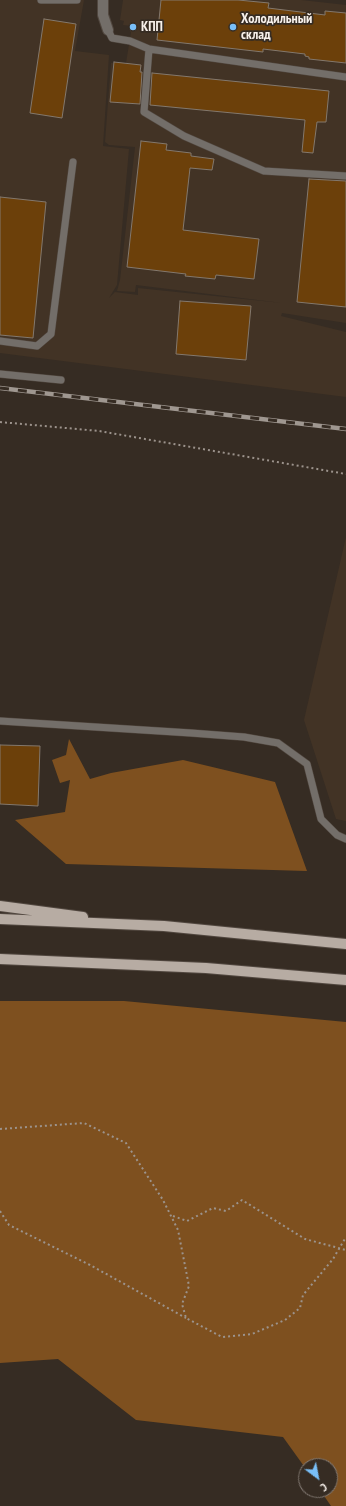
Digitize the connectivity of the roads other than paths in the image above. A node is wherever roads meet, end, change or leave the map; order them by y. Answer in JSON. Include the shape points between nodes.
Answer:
{"nodes":[{"id":1,"x":41,"y":0,"type":"edge"},
{"id":2,"x":77,"y":0,"type":"edge"},
{"id":3,"x":103,"y":0,"type":"edge"},
{"id":4,"x":108,"y":30,"type":"joint"},
{"id":5,"x":149,"y":49,"type":"junction"},
{"id":6,"x":346,"y":77,"type":"edge"},
{"id":7,"x":73,"y":162,"type":"dead end"},
{"id":8,"x":346,"y":176,"type":"edge"},
{"id":9,"x":0,"y":341,"type":"edge"},
{"id":10,"x":0,"y":374,"type":"edge"},
{"id":11,"x":61,"y":380,"type":"dead end"},
{"id":12,"x":0,"y":721,"type":"edge"},
{"id":13,"x":346,"y":839,"type":"edge"},
{"id":14,"x":0,"y":906,"type":"edge"},
{"id":15,"x":0,"y":919,"type":"edge"},
{"id":16,"x":164,"y":926,"type":"junction"},
{"id":17,"x":346,"y":944,"type":"edge"},
{"id":18,"x":0,"y":960,"type":"edge"},
{"id":19,"x":346,"y":980,"type":"edge"}],
"edges":[{"from":1,"to":2,"type":"lane"},
{"from":3,"to":4,"type":"street","via":[[103,15]]},
{"from":4,"to":5,"type":"lane","via":[[112,38],[130,41]]},
{"from":5,"to":6,"type":"lane"},
{"from":5,"to":8,"type":"lane","via":[[144,112],[184,136],[264,172]]},
{"from":7,"to":9,"type":"lane","via":[[51,334],[37,346]]},
{"from":10,"to":11,"type":"lane"},
{"from":12,"to":13,"type":"lane","via":[[244,737],[278,743],[307,764],[321,819],[337,835]]},
{"from":14,"to":16,"type":"main road"},
{"from":15,"to":16,"type":"main road"},
{"from":16,"to":17,"type":"main road"},
{"from":18,"to":19,"type":"main road","via":[[206,968]]}]}
